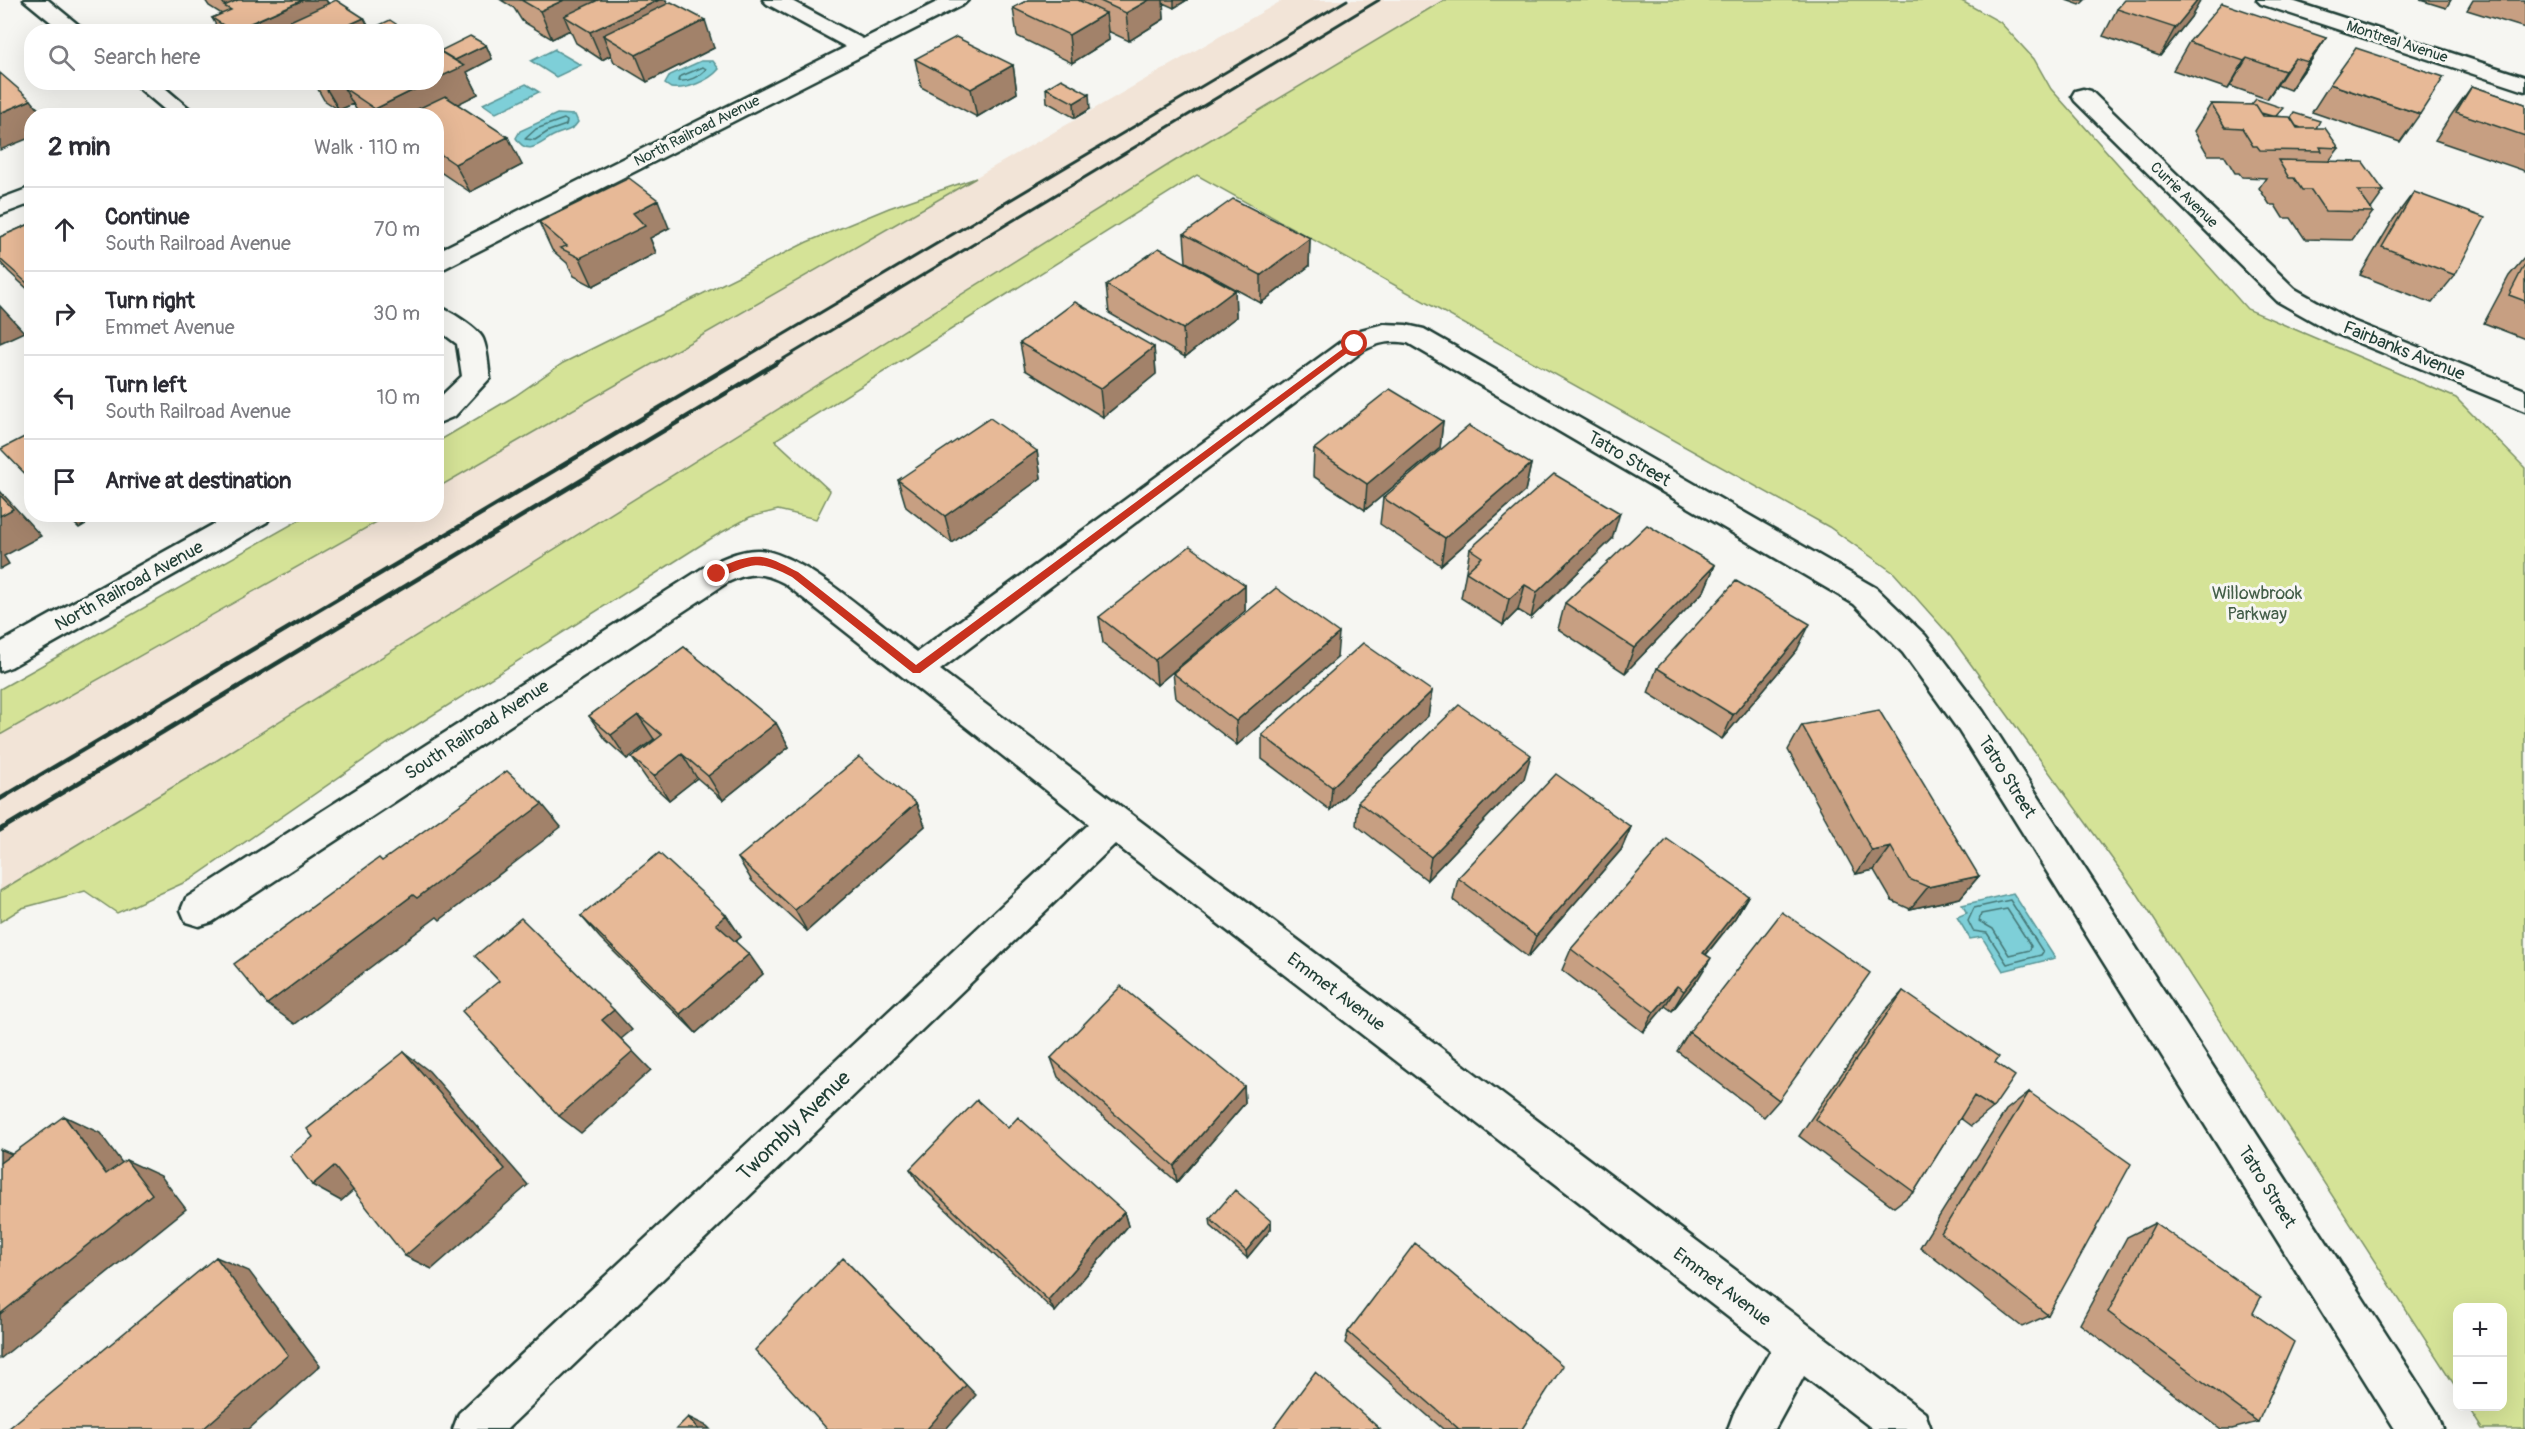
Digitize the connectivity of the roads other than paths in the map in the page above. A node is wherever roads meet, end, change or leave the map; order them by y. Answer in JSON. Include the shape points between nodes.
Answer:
{"nodes":[{"id":1,"x":36,"y":0,"type":"edge"},
{"id":2,"x":774,"y":0,"type":"edge"},
{"id":3,"x":957,"y":0,"type":"edge"},
{"id":4,"x":2268,"y":0,"type":"edge"},
{"id":5,"x":67,"y":24,"type":"edge"},
{"id":6,"x":864,"y":47,"type":"junction"},
{"id":7,"x":2525,"y":84,"type":"edge"},
{"id":8,"x":154,"y":90,"type":"edge"},
{"id":9,"x":2083,"y":96,"type":"dead end"},
{"id":10,"x":177,"y":108,"type":"edge"},
{"id":11,"x":24,"y":198,"type":"edge"},
{"id":12,"x":0,"y":208,"type":"edge"},
{"id":13,"x":444,"y":258,"type":"edge"},
{"id":14,"x":2286,"y":295,"type":"joint"},
{"id":15,"x":444,"y":320,"type":"edge"},
{"id":16,"x":2525,"y":401,"type":"edge"},
{"id":17,"x":444,"y":410,"type":"edge"},
{"id":18,"x":243,"y":522,"type":"edge"},
{"id":19,"x":760,"y":560,"type":"joint"},
{"id":20,"x":0,"y":658,"type":"edge"},
{"id":21,"x":916,"y":670,"type":"junction"},
{"id":22,"x":1114,"y":823,"type":"junction"},
{"id":23,"x":199,"y":910,"type":"dead end"},
{"id":24,"x":1798,"y":1345,"type":"junction"},
{"id":25,"x":475,"y":1429,"type":"edge"},
{"id":26,"x":1750,"y":1429,"type":"edge"},
{"id":27,"x":1909,"y":1429,"type":"edge"},
{"id":28,"x":2421,"y":1429,"type":"edge"}],
"edges":[{"from":1,"to":5,"type":"street"},
{"from":2,"to":6,"type":"street"},
{"from":3,"to":6,"type":"street","name":"North Railroad Avenue"},
{"from":4,"to":7,"type":"street","name":"Montreal Avenue"},
{"from":6,"to":13,"type":"street","name":"North Railroad Avenue"},
{"from":8,"to":10,"type":"street"},
{"from":9,"to":14,"type":"street","name":"Currie Avenue"},
{"from":11,"to":12,"type":"street"},
{"from":14,"to":16,"type":"street","name":"Fairbanks Avenue","via":[[2341,326]]},
{"from":15,"to":17,"type":"street","via":[[470,340],[476,378]]},
{"from":18,"to":20,"type":"street","name":"North Railroad Avenue"},
{"from":19,"to":21,"type":"street","name":"Emmet Avenue","via":[[795,575]]},
{"from":19,"to":23,"type":"street","name":"South Railroad Avenue","via":[[717,574]]},
{"from":21,"to":22,"type":"street","name":"Emmet Avenue"},
{"from":21,"to":28,"type":"street","name":"Tatro Street","via":[[1355,344],[1371,334],[1394,331],[1415,335],[1865,596],[1914,644],[1971,721]]},
{"from":22,"to":24,"type":"street","name":"Emmet Avenue"},
{"from":22,"to":25,"type":"street","name":"Twombly Avenue"},
{"from":24,"to":26,"type":"street"},
{"from":24,"to":27,"type":"street","name":"Emmet Avenue"}]}
